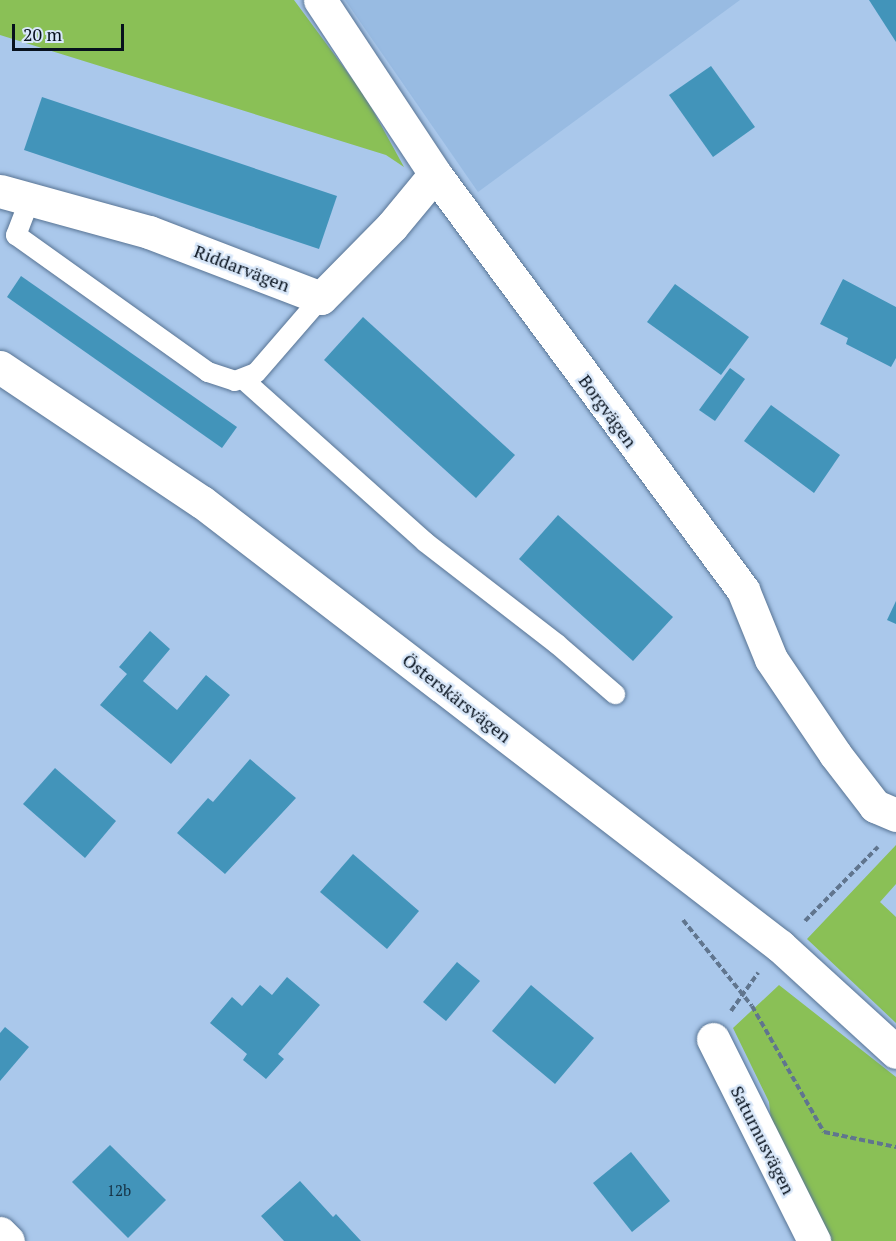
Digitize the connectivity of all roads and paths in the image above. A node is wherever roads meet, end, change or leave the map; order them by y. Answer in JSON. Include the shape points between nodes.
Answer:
{"nodes":[{"id":1,"x":320,"y":0,"type":"edge"},
{"id":2,"x":435,"y":174,"type":"junction"},
{"id":3,"x":15,"y":195,"type":"edge"},
{"id":4,"x":321,"y":298,"type":"junction"},
{"id":5,"x":0,"y":367,"type":"edge"},
{"id":6,"x":244,"y":380,"type":"junction"},
{"id":7,"x":615,"y":694,"type":"dead end"},
{"id":8,"x":896,"y":815,"type":"edge"},
{"id":9,"x":678,"y":914,"type":"dead end"},
{"id":10,"x":713,"y":1039,"type":"dead end"},
{"id":11,"x":896,"y":1052,"type":"edge"},
{"id":12,"x":896,"y":1147,"type":"edge"},
{"id":13,"x":0,"y":1233,"type":"edge"},
{"id":14,"x":8,"y":1241,"type":"edge"},
{"id":15,"x":814,"y":1241,"type":"edge"}],
"edges":[{"from":1,"to":2,"type":"street","name":"Borgvägen"},
{"from":2,"to":4,"type":"street","via":[[392,226]]},
{"from":2,"to":8,"type":"street","name":"Borgvägen","via":[[743,590],[771,659],[835,754],[874,806]]},
{"from":3,"to":4,"type":"street","name":"Riddarvägen","via":[[149,232]]},
{"from":3,"to":6,"type":"lane","via":[[16,235],[208,372]]},
{"from":4,"to":6,"type":"lane","via":[[256,373]]},
{"from":5,"to":11,"type":"street","name":"Österskärsvägen","via":[[212,509],[780,946]]},
{"from":6,"to":7,"type":"lane","via":[[424,542]]},
{"from":9,"to":12,"type":"path","via":[[752,1006],[824,1132]]},
{"from":10,"to":15,"type":"street","name":"Saturnusvägen"},
{"from":13,"to":14,"type":"street"}]}
